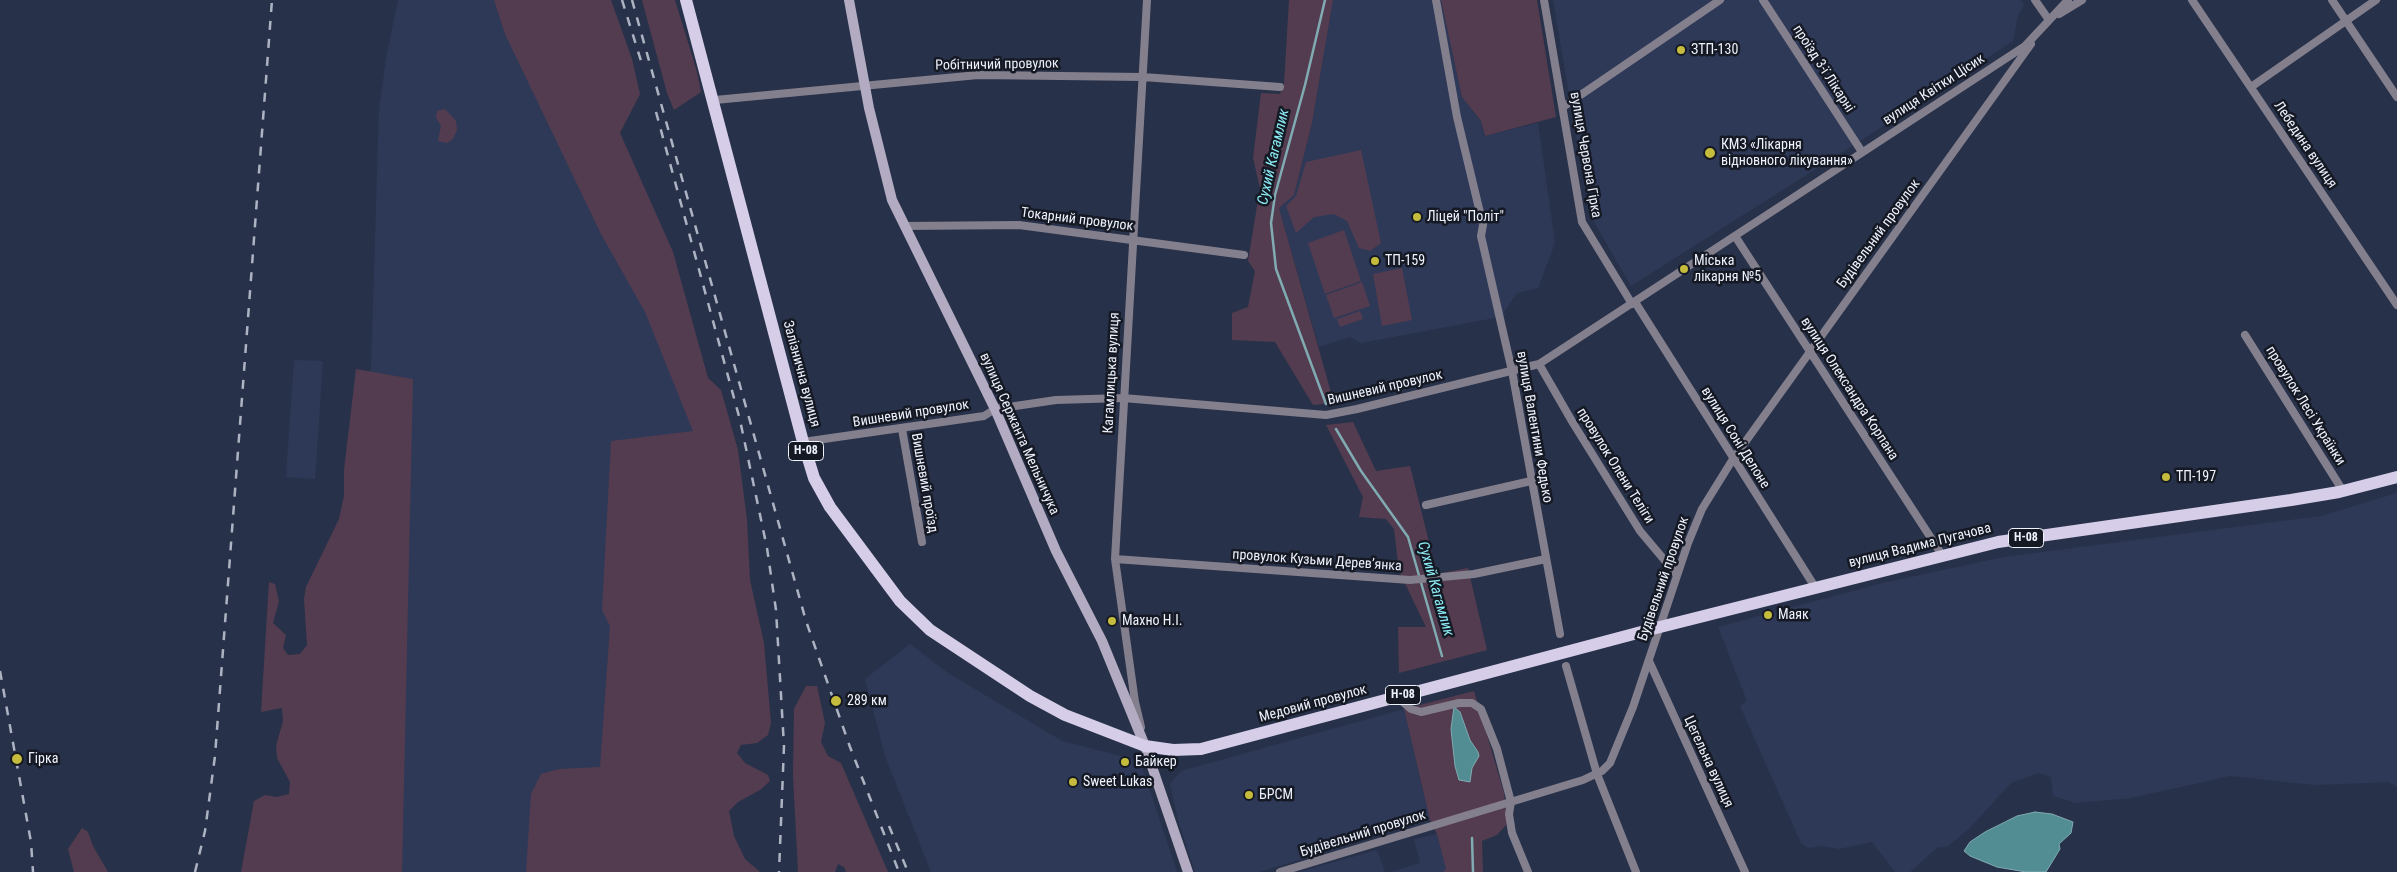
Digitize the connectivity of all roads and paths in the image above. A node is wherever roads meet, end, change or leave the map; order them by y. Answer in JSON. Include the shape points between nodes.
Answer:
{"nodes":[{"id":1,"x":686,"y":0,"type":"edge"},
{"id":2,"x":849,"y":0,"type":"edge"},
{"id":3,"x":1147,"y":0,"type":"edge"},
{"id":4,"x":1436,"y":0,"type":"edge"},
{"id":5,"x":1544,"y":0,"type":"edge"},
{"id":6,"x":1720,"y":0,"type":"edge"},
{"id":7,"x":1762,"y":0,"type":"edge"},
{"id":8,"x":2035,"y":0,"type":"edge"},
{"id":9,"x":2068,"y":0,"type":"edge"},
{"id":10,"x":2082,"y":0,"type":"edge"},
{"id":11,"x":2192,"y":0,"type":"edge"},
{"id":12,"x":2332,"y":0,"type":"edge"},
{"id":13,"x":2376,"y":0,"type":"edge"},
{"id":14,"x":2049,"y":20,"type":"junction"},
{"id":15,"x":2345,"y":20,"type":"junction"},
{"id":16,"x":2038,"y":34,"type":"junction"},
{"id":17,"x":1143,"y":77,"type":"junction"},
{"id":18,"x":865,"y":84,"type":"junction"},
{"id":19,"x":1280,"y":87,"type":"dead end"},
{"id":20,"x":2250,"y":87,"type":"junction"},
{"id":21,"x":2397,"y":97,"type":"edge"},
{"id":22,"x":714,"y":100,"type":"junction"},
{"id":23,"x":1563,"y":107,"type":"junction"},
{"id":24,"x":1862,"y":152,"type":"junction"},
{"id":25,"x":1828,"y":175,"type":"joint"},
{"id":26,"x":905,"y":226,"type":"junction"},
{"id":27,"x":1735,"y":236,"type":"junction"},
{"id":28,"x":1133,"y":240,"type":"junction"},
{"id":29,"x":1244,"y":255,"type":"dead end"},
{"id":30,"x":1633,"y":303,"type":"junction"},
{"id":31,"x":2397,"y":305,"type":"edge"},
{"id":32,"x":2245,"y":334,"type":"dead end"},
{"id":33,"x":1810,"y":352,"type":"junction"},
{"id":34,"x":1539,"y":364,"type":"junction"},
{"id":35,"x":1512,"y":372,"type":"junction"},
{"id":36,"x":1124,"y":398,"type":"junction"},
{"id":37,"x":994,"y":409,"type":"junction"},
{"id":38,"x":902,"y":428,"type":"junction"},
{"id":39,"x":803,"y":442,"type":"junction"},
{"id":40,"x":1733,"y":459,"type":"junction"},
{"id":41,"x":2397,"y":477,"type":"edge"},
{"id":42,"x":1531,"y":481,"type":"junction"},
{"id":43,"x":2343,"y":491,"type":"junction"},
{"id":44,"x":1426,"y":505,"type":"dead end"},
{"id":45,"x":922,"y":542,"type":"dead end"},
{"id":46,"x":1942,"y":555,"type":"junction"},
{"id":47,"x":1115,"y":559,"type":"junction"},
{"id":48,"x":1546,"y":559,"type":"junction"},
{"id":49,"x":1678,"y":575,"type":"junction"},
{"id":50,"x":1815,"y":587,"type":"junction"},
{"id":51,"x":1660,"y":627,"type":"junction"},
{"id":52,"x":1560,"y":634,"type":"dead end"},
{"id":53,"x":1649,"y":661,"type":"junction"},
{"id":54,"x":1566,"y":666,"type":"dead end"},
{"id":55,"x":1397,"y":697,"type":"junction"},
{"id":56,"x":1145,"y":746,"type":"junction"},
{"id":57,"x":1596,"y":774,"type":"junction"},
{"id":58,"x":1511,"y":802,"type":"junction"},
{"id":59,"x":1188,"y":872,"type":"edge"},
{"id":60,"x":1280,"y":872,"type":"edge"},
{"id":61,"x":1528,"y":872,"type":"edge"},
{"id":62,"x":1636,"y":872,"type":"edge"},
{"id":63,"x":1745,"y":872,"type":"edge"}],
"edges":[{"from":1,"to":22,"type":"main road","name":"Залізнична вулиця","number":"Н-08"},
{"from":2,"to":18,"type":"street","name":"вулиця Сержанта Мельничука"},
{"from":3,"to":17,"type":"street","name":"Кагамлицька вулиця"},
{"from":4,"to":35,"type":"street","name":"вулиця Валентини Федько","via":[[1457,117],[1482,223],[1486,263]]},
{"from":5,"to":23,"type":"street","name":"вулиця Червона Гірка"},
{"from":6,"to":23,"type":"street"},
{"from":7,"to":24,"type":"street","name":"проїзд 3-ї Лікарні"},
{"from":8,"to":14,"type":"street"},
{"from":9,"to":14,"type":"street","name":"вулиця Квітки Цісик"},
{"from":10,"to":14,"type":"street","name":"вулиця Квітки Цісик"},
{"from":11,"to":20,"type":"street","name":"Лебедина вулиця"},
{"from":12,"to":15,"type":"street"},
{"from":13,"to":15,"type":"street"},
{"from":14,"to":16,"type":"street","name":"вулиця Квітки Цісик"},
{"from":15,"to":20,"type":"street"},
{"from":15,"to":21,"type":"street"},
{"from":16,"to":24,"type":"street","name":"вулиця Квітки Цісик","via":[[2025,46]]},
{"from":16,"to":33,"type":"street","name":"Будівельний провулок"},
{"from":17,"to":18,"type":"street","name":"Робітничий провулок","via":[[978,75]]},
{"from":17,"to":19,"type":"street","name":"Робітничий провулок"},
{"from":17,"to":28,"type":"street","name":"Кагамлицька вулиця"},
{"from":18,"to":22,"type":"street","name":"Робітничий провулок"},
{"from":18,"to":26,"type":"street","name":"вулиця Сержанта Мельничука","via":[[892,200]]},
{"from":20,"to":31,"type":"street","name":"Лебедина вулиця"},
{"from":22,"to":39,"type":"main road","name":"Залізнична вулиця","number":"Н-08"},
{"from":23,"to":30,"type":"street","name":"вулиця Червона Гірка","via":[[1582,222]]},
{"from":24,"to":25,"type":"street","name":"вулиця Квітки Цісик"},
{"from":25,"to":27,"type":"street","name":"Вишневий провулок"},
{"from":26,"to":28,"type":"street","name":"Токарний провулок","via":[[1019,225]]},
{"from":26,"to":37,"type":"street","name":"вулиця Сержанта Мельничука"},
{"from":27,"to":30,"type":"street","name":"Вишневий провулок"},
{"from":27,"to":33,"type":"street","name":"вулиця Олександра Корпана"},
{"from":28,"to":29,"type":"street","name":"Токарний провулок"},
{"from":28,"to":36,"type":"street","name":"Кагамлицька вулиця"},
{"from":30,"to":34,"type":"street","name":"Вишневий провулок"},
{"from":30,"to":40,"type":"street","name":"вулиця Соні Делоне"},
{"from":32,"to":43,"type":"street","name":"провулок Лесі Українки"},
{"from":33,"to":40,"type":"street","name":"Будівельний провулок"},
{"from":33,"to":46,"type":"street","name":"вулиця Олександра Корпана"},
{"from":34,"to":35,"type":"street","name":"Вишневий провулок"},
{"from":34,"to":49,"type":"street","name":"провулок Олени Теліги","via":[[1640,531]]},
{"from":35,"to":36,"type":"street","name":"Вишневий провулок","via":[[1326,415]]},
{"from":35,"to":42,"type":"street","name":"вулиця Валентини Федько"},
{"from":36,"to":37,"type":"street","name":"Вишневий провулок","via":[[1056,400]]},
{"from":36,"to":47,"type":"street","name":"Кагамлицька вулиця"},
{"from":37,"to":38,"type":"street","name":"Вишневий провулок","via":[[984,416]]},
{"from":37,"to":56,"type":"street","name":"вулиця Сержанта Мельничука","via":[[1056,551],[1102,641]]},
{"from":38,"to":39,"type":"street","name":"Вишневий провулок"},
{"from":38,"to":45,"type":"street","name":"Вишневий проїзд"},
{"from":39,"to":56,"type":"main road","name":"Залізнична вулиця","number":"Н-08","via":[[814,478],[830,507],[900,601],[930,630],[1030,696],[1065,715]]},
{"from":40,"to":49,"type":"street","name":"Будівельний провулок","via":[[1702,509]]},
{"from":40,"to":50,"type":"street","name":"вулиця Соні Делоне"},
{"from":41,"to":43,"type":"main road","name":"вулиця Вадима Пугачова","number":"Н-08"},
{"from":42,"to":44,"type":"street"},
{"from":42,"to":48,"type":"street","name":"вулиця Валентини Федько"},
{"from":43,"to":46,"type":"main road","name":"вулиця Вадима Пугачова","number":"Н-08","via":[[1998,542]]},
{"from":46,"to":50,"type":"main road","name":"вулиця Вадима Пугачова","number":"Н-08"},
{"from":47,"to":48,"type":"street","name":"провулок Кузьми Деревʼянка","via":[[1410,580],[1474,574]]},
{"from":47,"to":56,"type":"street","name":"Кагамлицька вулиця","via":[[1135,702]]},
{"from":48,"to":52,"type":"street","name":"вулиця Валентини Федько"},
{"from":49,"to":51,"type":"street","name":"Будівельний провулок"},
{"from":50,"to":51,"type":"main road","name":"вулиця Вадима Пугачова","number":"Н-08"},
{"from":51,"to":53,"type":"street","name":"Будівельний провулок"},
{"from":51,"to":55,"type":"main road","name":"Медовий провулок","number":"Н-08"},
{"from":53,"to":57,"type":"street","name":"Будівельний провулок","via":[[1610,763]]},
{"from":53,"to":63,"type":"street","name":"Цегельна вулиця"},
{"from":54,"to":57,"type":"street"},
{"from":55,"to":56,"type":"main road","name":"Медовий провулок","number":"Н-08","via":[[1201,749]]},
{"from":55,"to":58,"type":"street","via":[[1420,712],[1459,703],[1476,705],[1481,709],[1492,733]]},
{"from":56,"to":59,"type":"street","name":"вулиця Сержанта Мельничука"},
{"from":57,"to":58,"type":"street","name":"Будівельний провулок"},
{"from":57,"to":62,"type":"street"},
{"from":58,"to":60,"type":"street","name":"Будівельний провулок"},
{"from":58,"to":61,"type":"street","via":[[1512,833]]}]}
